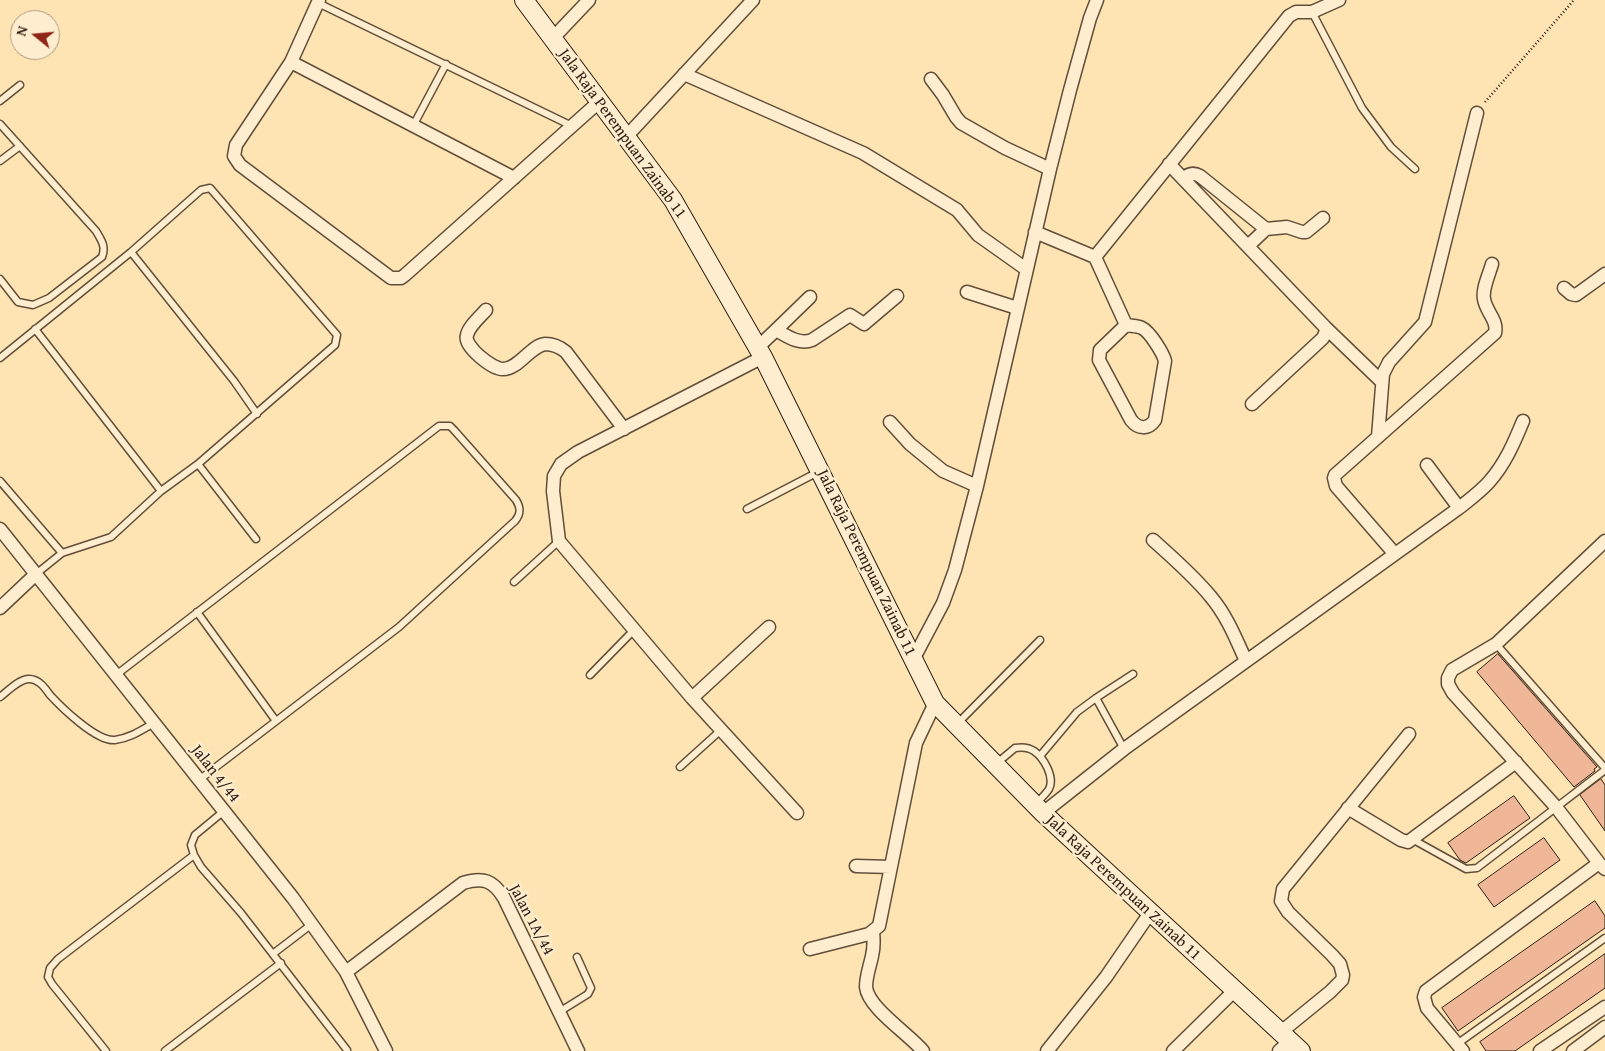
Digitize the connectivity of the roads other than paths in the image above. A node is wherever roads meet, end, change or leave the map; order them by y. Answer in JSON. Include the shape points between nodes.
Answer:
{"nodes":[{"id":1,"x":524,"y":0,"type":"edge"},
{"id":2,"x":589,"y":0,"type":"edge"},
{"id":3,"x":753,"y":0,"type":"edge"},
{"id":4,"x":1097,"y":0,"type":"edge"},
{"id":5,"x":1339,"y":0,"type":"edge"},
{"id":6,"x":319,"y":1,"type":"edge"},
{"id":7,"x":1312,"y":12,"type":"junction"},
{"id":8,"x":553,"y":38,"type":"junction"},
{"id":9,"x":292,"y":62,"type":"junction"},
{"id":10,"x":446,"y":64,"type":"junction"},
{"id":11,"x":684,"y":74,"type":"junction"},
{"id":12,"x":932,"y":79,"type":"dead end"},
{"id":13,"x":20,"y":85,"type":"dead end"},
{"id":14,"x":0,"y":101,"type":"edge"},
{"id":15,"x":600,"y":101,"type":"junction"},
{"id":16,"x":1476,"y":113,"type":"road end"},
{"id":17,"x":0,"y":124,"type":"edge"},
{"id":18,"x":413,"y":126,"type":"junction"},
{"id":19,"x":572,"y":126,"type":"junction"},
{"id":20,"x":626,"y":137,"type":"junction"},
{"id":21,"x":20,"y":146,"type":"junction"},
{"id":22,"x":0,"y":161,"type":"edge"},
{"id":23,"x":1169,"y":164,"type":"junction"},
{"id":24,"x":1050,"y":169,"type":"junction"},
{"id":25,"x":1415,"y":169,"type":"dead end"},
{"id":26,"x":514,"y":178,"type":"junction"},
{"id":27,"x":1183,"y":179,"type":"junction"},
{"id":28,"x":1323,"y":218,"type":"dead end"},
{"id":29,"x":1266,"y":229,"type":"junction"},
{"id":30,"x":1035,"y":232,"type":"junction"},
{"id":31,"x":1248,"y":246,"type":"junction"},
{"id":32,"x":131,"y":252,"type":"junction"},
{"id":33,"x":1095,"y":257,"type":"junction"},
{"id":34,"x":1492,"y":264,"type":"dead end"},
{"id":35,"x":1026,"y":269,"type":"junction"},
{"id":36,"x":1605,"y":274,"type":"edge"},
{"id":37,"x":0,"y":279,"type":"edge"},
{"id":38,"x":1564,"y":288,"type":"dead end"},
{"id":39,"x":967,"y":292,"type":"dead end"},
{"id":40,"x":897,"y":296,"type":"dead end"},
{"id":41,"x":810,"y":297,"type":"dead end"},
{"id":42,"x":1017,"y":308,"type":"junction"},
{"id":43,"x":486,"y":310,"type":"dead end"},
{"id":44,"x":1126,"y":325,"type":"junction"},
{"id":45,"x":1325,"y":327,"type":"junction"},
{"id":46,"x":35,"y":329,"type":"junction"},
{"id":47,"x":776,"y":330,"type":"junction"},
{"id":48,"x":761,"y":352,"type":"junction"},
{"id":49,"x":0,"y":358,"type":"edge"},
{"id":50,"x":1382,"y":382,"type":"junction"},
{"id":51,"x":1252,"y":404,"type":"dead end"},
{"id":52,"x":258,"y":414,"type":"junction"},
{"id":53,"x":1523,"y":420,"type":"dead end"},
{"id":54,"x":890,"y":422,"type":"dead end"},
{"id":55,"x":624,"y":429,"type":"junction"},
{"id":56,"x":1378,"y":437,"type":"junction"},
{"id":57,"x":198,"y":464,"type":"junction"},
{"id":58,"x":1427,"y":465,"type":"dead end"},
{"id":59,"x":821,"y":470,"type":"junction"},
{"id":60,"x":0,"y":481,"type":"edge"},
{"id":61,"x":977,"y":486,"type":"junction"},
{"id":62,"x":161,"y":492,"type":"junction"},
{"id":63,"x":1460,"y":508,"type":"junction"},
{"id":64,"x":747,"y":509,"type":"dead end"},
{"id":65,"x":0,"y":529,"type":"edge"},
{"id":66,"x":256,"y":539,"type":"dead end"},
{"id":67,"x":1153,"y":540,"type":"dead end"},
{"id":68,"x":559,"y":541,"type":"junction"},
{"id":69,"x":1605,"y":541,"type":"edge"},
{"id":70,"x":62,"y":553,"type":"junction"},
{"id":71,"x":1394,"y":553,"type":"junction"},
{"id":72,"x":36,"y":574,"type":"junction"},
{"id":73,"x":514,"y":582,"type":"dead end"},
{"id":74,"x":0,"y":608,"type":"edge"},
{"id":75,"x":197,"y":612,"type":"junction"},
{"id":76,"x":769,"y":627,"type":"dead end"},
{"id":77,"x":634,"y":630,"type":"junction"},
{"id":78,"x":1040,"y":640,"type":"dead end"},
{"id":79,"x":1496,"y":644,"type":"junction"},
{"id":80,"x":914,"y":658,"type":"junction"},
{"id":81,"x":1246,"y":661,"type":"junction"},
{"id":82,"x":1133,"y":674,"type":"dead end"},
{"id":83,"x":116,"y":675,"type":"junction"},
{"id":84,"x":590,"y":675,"type":"dead end"},
{"id":85,"x":0,"y":697,"type":"edge"},
{"id":86,"x":692,"y":698,"type":"junction"},
{"id":87,"x":1096,"y":698,"type":"junction"},
{"id":88,"x":935,"y":704,"type":"junction"},
{"id":89,"x":276,"y":721,"type":"junction"},
{"id":90,"x":154,"y":723,"type":"junction"},
{"id":91,"x":956,"y":725,"type":"junction"},
{"id":92,"x":721,"y":730,"type":"junction"},
{"id":93,"x":1409,"y":734,"type":"dead end"},
{"id":94,"x":1124,"y":749,"type":"junction"},
{"id":95,"x":1040,"y":756,"type":"junction"},
{"id":96,"x":1516,"y":762,"type":"junction"},
{"id":97,"x":996,"y":764,"type":"junction"},
{"id":98,"x":680,"y":767,"type":"dead end"},
{"id":99,"x":1605,"y":769,"type":"edge"},
{"id":100,"x":200,"y":780,"type":"junction"},
{"id":101,"x":1556,"y":807,"type":"junction"},
{"id":102,"x":1348,"y":808,"type":"junction"},
{"id":103,"x":1039,"y":809,"type":"junction"},
{"id":104,"x":224,"y":811,"type":"junction"},
{"id":105,"x":797,"y":813,"type":"dead end"},
{"id":106,"x":1412,"y":839,"type":"junction"},
{"id":107,"x":194,"y":855,"type":"junction"},
{"id":108,"x":856,"y":866,"type":"dead end"},
{"id":109,"x":1602,"y":866,"type":"edge"},
{"id":110,"x":891,"y":867,"type":"junction"},
{"id":111,"x":1150,"y":913,"type":"junction"},
{"id":112,"x":312,"y":924,"type":"junction"},
{"id":113,"x":873,"y":932,"type":"junction"},
{"id":114,"x":1605,"y":938,"type":"edge"},
{"id":115,"x":810,"y":949,"type":"dead end"},
{"id":116,"x":274,"y":953,"type":"junction"},
{"id":117,"x":577,"y":957,"type":"dead end"},
{"id":118,"x":281,"y":963,"type":"junction"},
{"id":119,"x":346,"y":972,"type":"junction"},
{"id":120,"x":1234,"y":990,"type":"junction"},
{"id":121,"x":1605,"y":1007,"type":"edge"},
{"id":122,"x":559,"y":1012,"type":"junction"},
{"id":123,"x":1603,"y":1031,"type":"edge"},
{"id":124,"x":1288,"y":1044,"type":"edge"},
{"id":125,"x":1460,"y":1047,"type":"edge"},
{"id":126,"x":347,"y":1050,"type":"edge"},
{"id":127,"x":106,"y":1051,"type":"edge"},
{"id":128,"x":165,"y":1051,"type":"edge"},
{"id":129,"x":386,"y":1051,"type":"edge"},
{"id":130,"x":578,"y":1051,"type":"edge"},
{"id":131,"x":923,"y":1051,"type":"edge"},
{"id":132,"x":1047,"y":1051,"type":"edge"},
{"id":133,"x":1173,"y":1051,"type":"edge"},
{"id":134,"x":1540,"y":1051,"type":"edge"},
{"id":135,"x":1572,"y":1051,"type":"edge"}],
"edges":[{"from":1,"to":8,"type":"main road","name":"Jala Raja Perempuan Zainab 11"},
{"from":2,"to":8,"type":"street"},
{"from":3,"to":11,"type":"street"},
{"from":4,"to":24,"type":"street"},
{"from":5,"to":7,"type":"street"},
{"from":6,"to":9,"type":"street"},
{"from":6,"to":10,"type":"lane"},
{"from":7,"to":23,"type":"street","via":[[1296,12],[1289,16]]},
{"from":7,"to":25,"type":"lane","via":[[1362,108],[1391,147]]},
{"from":8,"to":15,"type":"main road","name":"Jala Raja Perempuan Zainab 11"},
{"from":9,"to":18,"type":"street"},
{"from":9,"to":26,"type":"street","via":[[236,145],[236,161],[391,278],[405,275]]},
{"from":10,"to":18,"type":"lane"},
{"from":10,"to":19,"type":"lane"},
{"from":11,"to":20,"type":"street"},
{"from":11,"to":35,"type":"street","via":[[863,153],[957,210],[978,235]]},
{"from":12,"to":24,"type":"street","via":[[961,122]]},
{"from":13,"to":14,"type":"lane"},
{"from":15,"to":19,"type":"street"},
{"from":15,"to":20,"type":"main road","name":"Jala Raja Perempuan Zainab 11"},
{"from":16,"to":50,"type":"street","via":[[1425,322],[1389,362]]},
{"from":17,"to":21,"type":"lane"},
{"from":18,"to":26,"type":"street"},
{"from":19,"to":26,"type":"street"},
{"from":20,"to":48,"type":"main road","name":"Jala Raja Perempuan Zainab 11","via":[[673,200]]},
{"from":21,"to":22,"type":"lane"},
{"from":21,"to":37,"type":"lane","via":[[96,231],[105,251],[102,258],[49,298],[33,305],[18,302]]},
{"from":23,"to":27,"type":"street"},
{"from":23,"to":33,"type":"street"},
{"from":24,"to":30,"type":"street"},
{"from":27,"to":29,"type":"street","via":[[1192,174],[1200,176]]},
{"from":27,"to":31,"type":"street"},
{"from":28,"to":29,"type":"street","via":[[1306,232],[1287,227]]},
{"from":29,"to":31,"type":"street"},
{"from":30,"to":33,"type":"street"},
{"from":30,"to":35,"type":"street"},
{"from":31,"to":45,"type":"street"},
{"from":32,"to":46,"type":"lane"},
{"from":32,"to":52,"type":"lane"},
{"from":32,"to":52,"type":"lane","via":[[200,190],[210,188],[338,335],[335,345]]},
{"from":33,"to":44,"type":"street"},
{"from":34,"to":56,"type":"street","via":[[1484,299],[1496,325],[1495,333]]},
{"from":35,"to":42,"type":"street"},
{"from":36,"to":38,"type":"street","via":[[1576,295]]},
{"from":39,"to":42,"type":"street"},
{"from":40,"to":47,"type":"street","via":[[864,324],[850,315],[808,342],[797,341]]},
{"from":41,"to":47,"type":"street"},
{"from":42,"to":61,"type":"street"},
{"from":43,"to":55,"type":"street","via":[[466,338],[469,345],[490,364],[504,369],[512,367],[542,345],[555,345],[566,352]]},
{"from":44,"to":44,"type":"street","via":[[1100,350],[1099,360],[1131,420],[1143,428],[1155,420],[1165,361],[1146,331]]},
{"from":45,"to":50,"type":"street"},
{"from":45,"to":51,"type":"street","via":[[1322,338]]},
{"from":46,"to":49,"type":"lane"},
{"from":46,"to":62,"type":"lane"},
{"from":47,"to":48,"type":"street"},
{"from":48,"to":55,"type":"street"},
{"from":48,"to":59,"type":"main road","name":"Jala Raja Perempuan Zainab 11"},
{"from":50,"to":56,"type":"street"},
{"from":52,"to":57,"type":"lane"},
{"from":53,"to":63,"type":"street","via":[[1500,469]]},
{"from":54,"to":61,"type":"street","via":[[910,444],[943,470]]},
{"from":55,"to":68,"type":"street","via":[[578,452],[557,470],[552,491]]},
{"from":56,"to":71,"type":"street","via":[[1335,474],[1334,482]]},
{"from":57,"to":62,"type":"lane"},
{"from":57,"to":66,"type":"lane"},
{"from":58,"to":63,"type":"street"},
{"from":59,"to":64,"type":"lane"},
{"from":59,"to":80,"type":"main road","name":"Jala Raja Perempuan Zainab 11"},
{"from":60,"to":70,"type":"lane"},
{"from":61,"to":80,"type":"street","via":[[943,603]]},
{"from":62,"to":70,"type":"lane","via":[[111,537]]},
{"from":63,"to":71,"type":"street"},
{"from":65,"to":72,"type":"street","name":"Jalan 4/44"},
{"from":67,"to":81,"type":"street","via":[[1212,598]]},
{"from":68,"to":73,"type":"lane"},
{"from":68,"to":77,"type":"street"},
{"from":69,"to":79,"type":"street"},
{"from":70,"to":72,"type":"lane"},
{"from":71,"to":81,"type":"street"},
{"from":72,"to":74,"type":"street"},
{"from":72,"to":83,"type":"street","name":"Jalan 4/44"},
{"from":75,"to":83,"type":"lane"},
{"from":75,"to":89,"type":"lane"},
{"from":75,"to":89,"type":"lane","via":[[439,426],[450,426],[516,500],[520,511],[515,521],[399,627]]},
{"from":76,"to":86,"type":"street"},
{"from":77,"to":84,"type":"lane"},
{"from":77,"to":86,"type":"street"},
{"from":78,"to":91,"type":"lane"},
{"from":79,"to":96,"type":"street","via":[[1452,670],[1448,684]]},
{"from":79,"to":99,"type":"lane"},
{"from":80,"to":88,"type":"main road","name":"Jala Raja Perempuan Zainab 11"},
{"from":81,"to":94,"type":"street"},
{"from":82,"to":87,"type":"lane"},
{"from":83,"to":90,"type":"street","name":"Jalan 4/44"},
{"from":85,"to":90,"type":"lane","via":[[20,682],[30,679],[40,682],[77,719],[99,736],[113,740],[128,737]]},
{"from":86,"to":92,"type":"street"},
{"from":87,"to":94,"type":"lane"},
{"from":87,"to":95,"type":"lane","via":[[1077,712]]},
{"from":88,"to":91,"type":"main road","name":"Jala Raja Perempuan Zainab 11"},
{"from":88,"to":110,"type":"street","via":[[916,743]]},
{"from":89,"to":100,"type":"lane"},
{"from":90,"to":100,"type":"street","name":"Jalan 4/44"},
{"from":91,"to":97,"type":"main road","name":"Jala Raja Perempuan Zainab 11"},
{"from":92,"to":98,"type":"lane"},
{"from":92,"to":105,"type":"street"},
{"from":93,"to":102,"type":"street"},
{"from":94,"to":103,"type":"street"},
{"from":95,"to":97,"type":"lane","via":[[1027,748],[1015,748]]},
{"from":95,"to":103,"type":"lane","via":[[1051,778]]},
{"from":96,"to":101,"type":"street"},
{"from":96,"to":106,"type":"street"},
{"from":97,"to":103,"type":"main road","name":"Jala Raja Perempuan Zainab 11"},
{"from":99,"to":101,"type":"lane"},
{"from":100,"to":104,"type":"street","name":"Jalan 4/44"},
{"from":101,"to":106,"type":"lane","via":[[1482,865],[1472,869],[1460,866]]},
{"from":101,"to":109,"type":"street"},
{"from":102,"to":106,"type":"street","via":[[1402,840],[1408,842]]},
{"from":102,"to":124,"type":"street","via":[[1283,889],[1281,901],[1288,912],[1340,964],[1343,975]]},
{"from":103,"to":111,"type":"main road","name":"Jala Raja Perempuan Zainab 11"},
{"from":104,"to":107,"type":"lane","via":[[195,835],[191,845]]},
{"from":104,"to":112,"type":"street","name":"Jalan 4/44"},
{"from":107,"to":116,"type":"lane"},
{"from":107,"to":127,"type":"lane","via":[[50,968],[48,977],[52,984]]},
{"from":108,"to":110,"type":"street"},
{"from":109,"to":125,"type":"street","via":[[1430,987],[1424,1002]]},
{"from":110,"to":113,"type":"street","via":[[881,922]]},
{"from":111,"to":120,"type":"main road","name":"Jala Raja Perempuan Zainab 11"},
{"from":111,"to":132,"type":"street","via":[[1106,978]]},
{"from":112,"to":116,"type":"lane"},
{"from":112,"to":119,"type":"street","name":"Jalan 4/44"},
{"from":113,"to":115,"type":"street"},
{"from":113,"to":131,"type":"street","via":[[874,946],[866,979],[870,999]]},
{"from":114,"to":125,"type":"lane"},
{"from":116,"to":118,"type":"lane"},
{"from":117,"to":122,"type":"lane","via":[[591,988],[588,994]]},
{"from":118,"to":126,"type":"lane"},
{"from":118,"to":128,"type":"lane"},
{"from":119,"to":122,"type":"street","name":"Jalan 1A/44","via":[[463,883],[476,879],[498,888]]},
{"from":119,"to":129,"type":"street","name":"Jalan 4/44"},
{"from":120,"to":124,"type":"main road","name":"Jala Raja Perempuan Zainab 11"},
{"from":120,"to":133,"type":"street"},
{"from":121,"to":134,"type":"street"},
{"from":122,"to":130,"type":"street","name":"Jalan 1A/44"},
{"from":123,"to":135,"type":"street"}]}
